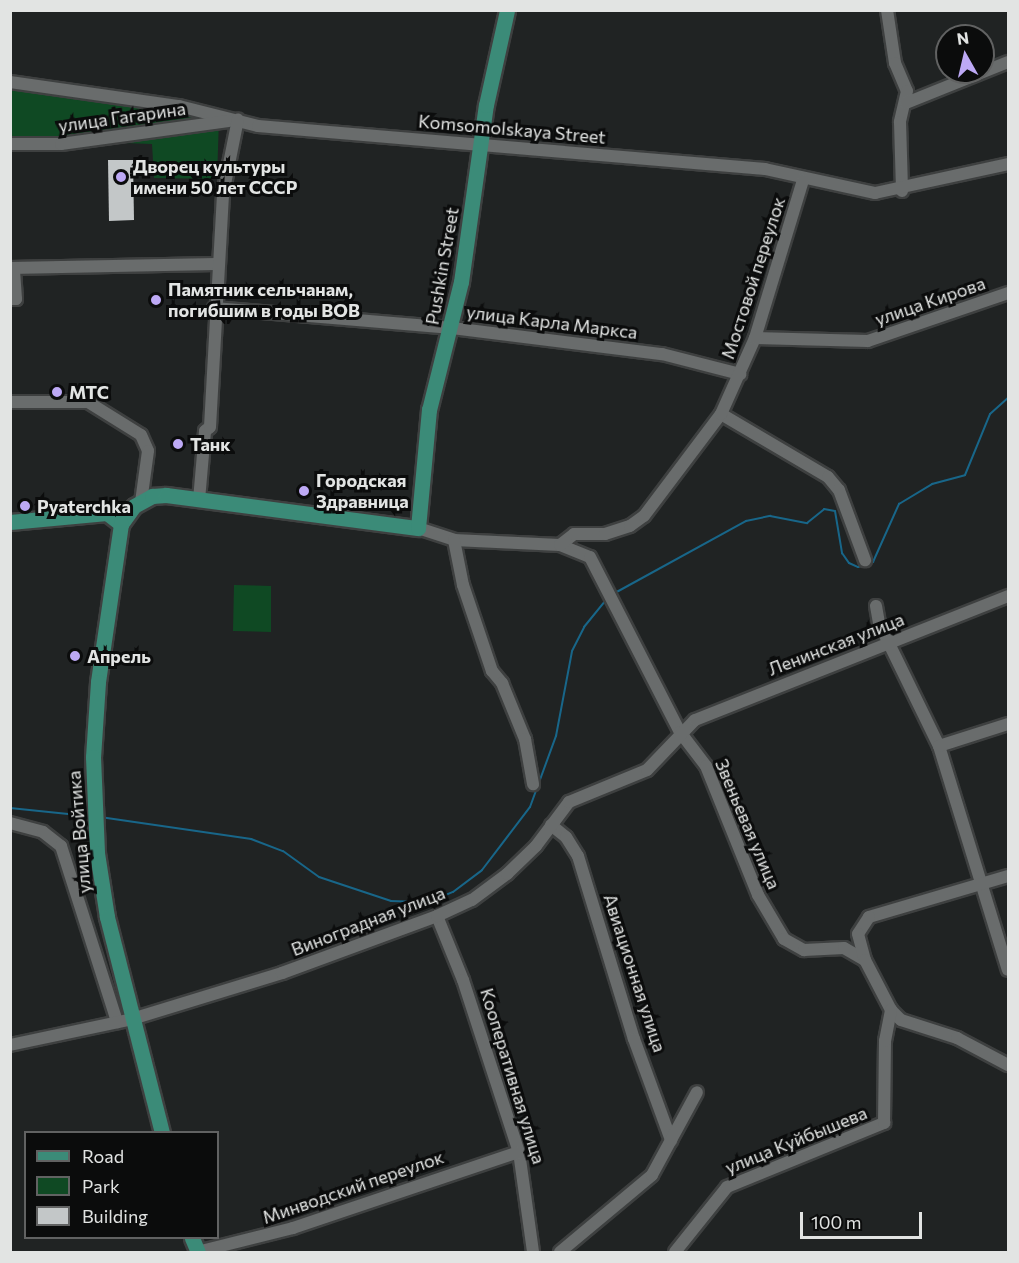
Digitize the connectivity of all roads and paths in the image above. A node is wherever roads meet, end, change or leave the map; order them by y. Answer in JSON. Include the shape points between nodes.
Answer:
{"nodes":[{"id":1,"x":507,"y":10,"type":"edge"},
{"id":2,"x":887,"y":10,"type":"edge"},
{"id":3,"x":1008,"y":62,"type":"edge"},
{"id":4,"x":10,"y":82,"type":"edge"},
{"id":5,"x":906,"y":103,"type":"junction"},
{"id":6,"x":238,"y":120,"type":"junction"},
{"id":7,"x":10,"y":144,"type":"edge"},
{"id":8,"x":481,"y":144,"type":"junction"},
{"id":9,"x":1008,"y":165,"type":"edge"},
{"id":10,"x":803,"y":180,"type":"junction"},
{"id":11,"x":902,"y":191,"type":"junction"},
{"id":12,"x":216,"y":264,"type":"junction"},
{"id":13,"x":12,"y":268,"type":"edge"},
{"id":14,"x":1008,"y":293,"type":"edge"},
{"id":15,"x":10,"y":299,"type":"edge"},
{"id":16,"x":214,"y":308,"type":"junction"},
{"id":17,"x":452,"y":328,"type":"junction"},
{"id":18,"x":755,"y":338,"type":"junction"},
{"id":19,"x":740,"y":374,"type":"junction"},
{"id":20,"x":10,"y":402,"type":"edge"},
{"id":21,"x":720,"y":414,"type":"junction"},
{"id":22,"x":199,"y":500,"type":"junction"},
{"id":23,"x":141,"y":502,"type":"junction"},
{"id":24,"x":10,"y":522,"type":"edge"},
{"id":25,"x":120,"y":524,"type":"junction"},
{"id":26,"x":418,"y":528,"type":"junction"},
{"id":27,"x":454,"y":540,"type":"junction"},
{"id":28,"x":560,"y":545,"type":"junction"},
{"id":29,"x":865,"y":560,"type":"dead end"},
{"id":30,"x":1008,"y":596,"type":"edge"},
{"id":31,"x":876,"y":606,"type":"dead end"},
{"id":32,"x":890,"y":644,"type":"junction"},
{"id":33,"x":1008,"y":724,"type":"edge"},
{"id":34,"x":680,"y":732,"type":"junction"},
{"id":35,"x":939,"y":746,"type":"junction"},
{"id":36,"x":533,"y":784,"type":"dead end"},
{"id":37,"x":10,"y":823,"type":"edge"},
{"id":38,"x":551,"y":825,"type":"junction"},
{"id":39,"x":1008,"y":876,"type":"edge"},
{"id":40,"x":979,"y":885,"type":"junction"},
{"id":41,"x":437,"y":916,"type":"junction"},
{"id":42,"x":866,"y":960,"type":"junction"},
{"id":43,"x":1008,"y":970,"type":"edge"},
{"id":44,"x":891,"y":1010,"type":"junction"},
{"id":45,"x":125,"y":1021,"type":"junction"},
{"id":46,"x":10,"y":1045,"type":"edge"},
{"id":47,"x":1008,"y":1065,"type":"edge"},
{"id":48,"x":697,"y":1092,"type":"dead end"},
{"id":49,"x":162,"y":1131,"type":"edge"},
{"id":50,"x":671,"y":1140,"type":"junction"},
{"id":51,"x":519,"y":1152,"type":"junction"},
{"id":52,"x":197,"y":1252,"type":"edge"},
{"id":53,"x":533,"y":1252,"type":"edge"},
{"id":54,"x":560,"y":1252,"type":"edge"},
{"id":55,"x":675,"y":1252,"type":"edge"}],
"edges":[{"from":1,"to":8,"type":"main road","name":"Pushkin Street"},
{"from":2,"to":5,"type":"street"},
{"from":3,"to":5,"type":"street"},
{"from":4,"to":6,"type":"street","name":"Komsomolskaya Street","via":[[179,106]]},
{"from":5,"to":11,"type":"street","via":[[900,122]]},
{"from":6,"to":7,"type":"street","name":"улица Гагарина","via":[[61,144]]},
{"from":6,"to":8,"type":"street","name":"Komsomolskaya Street","via":[[275,127]]},
{"from":6,"to":12,"type":"street"},
{"from":8,"to":10,"type":"street","name":"Komsomolskaya Street","via":[[765,169]]},
{"from":8,"to":17,"type":"main road","name":"Pushkin Street"},
{"from":9,"to":11,"type":"street","name":"Komsomolskaya Street"},
{"from":10,"to":11,"type":"street","name":"Komsomolskaya Street","via":[[874,193]]},
{"from":10,"to":18,"type":"street","name":"Мостовой переулок"},
{"from":12,"to":13,"type":"street"},
{"from":12,"to":16,"type":"street"},
{"from":13,"to":15,"type":"street","via":[[15,299]]},
{"from":14,"to":18,"type":"street","name":"улица Кирова","via":[[868,341]]},
{"from":16,"to":17,"type":"street","name":"улица Карла Маркса"},
{"from":16,"to":22,"type":"street","via":[[210,360],[215,369]]},
{"from":17,"to":19,"type":"street","name":"улица Карла Маркса","via":[[662,354]]},
{"from":17,"to":26,"type":"main road","name":"Pushkin Street","via":[[429,410]]},
{"from":18,"to":19,"type":"street","name":"Мостовой переулок"},
{"from":19,"to":21,"type":"street","name":"Мостовой переулок"},
{"from":20,"to":23,"type":"street","via":[[88,402],[141,435],[148,451]]},
{"from":21,"to":28,"type":"street","name":"Мостовой переулок","via":[[630,526],[605,534],[574,534]]},
{"from":21,"to":29,"type":"street","via":[[828,477],[839,490]]},
{"from":22,"to":23,"type":"main road","via":[[159,496]]},
{"from":22,"to":26,"type":"main road"},
{"from":23,"to":25,"type":"main road"},
{"from":24,"to":25,"type":"main road","via":[[106,513]]},
{"from":25,"to":45,"type":"main road","name":"улица Войтика","via":[[98,682],[95,799],[98,853]]},
{"from":26,"to":27,"type":"street"},
{"from":27,"to":28,"type":"street"},
{"from":27,"to":36,"type":"street","via":[[463,585],[492,671],[502,683],[525,739]]},
{"from":28,"to":34,"type":"street","name":"Звеньевая улица","via":[[590,557]]},
{"from":30,"to":32,"type":"street","name":"Ленинская улица"},
{"from":31,"to":32,"type":"street"},
{"from":32,"to":34,"type":"street","name":"Ленинская улица","via":[[714,711]]},
{"from":32,"to":35,"type":"street"},
{"from":33,"to":35,"type":"street"},
{"from":34,"to":38,"type":"street","name":"Виноградная улица","via":[[648,770],[580,795]]},
{"from":34,"to":42,"type":"street","name":"Звеньевая улица","via":[[706,766],[758,895],[784,939],[804,950],[844,948]]},
{"from":35,"to":40,"type":"street"},
{"from":37,"to":45,"type":"street","via":[[43,832],[61,846]]},
{"from":38,"to":41,"type":"street","name":"Виноградная улица","via":[[507,874],[472,900]]},
{"from":38,"to":50,"type":"street","name":"Авиационная улица","via":[[566,837],[578,856],[634,1039]]},
{"from":39,"to":40,"type":"street"},
{"from":40,"to":42,"type":"street","via":[[869,917],[858,934]]},
{"from":40,"to":43,"type":"street"},
{"from":41,"to":45,"type":"street","name":"Виноградная улица","via":[[282,973]]},
{"from":41,"to":51,"type":"street","name":"Кооперативная улица","via":[[464,980]]},
{"from":42,"to":44,"type":"street"},
{"from":44,"to":47,"type":"street","via":[[915,1027],[957,1038]]},
{"from":44,"to":55,"type":"street","name":"улица Куйбышева","via":[[885,1041],[884,1124],[727,1187]]},
{"from":45,"to":46,"type":"street","name":"Виноградная улица"},
{"from":45,"to":49,"type":"main road","name":"улица Войтика"},
{"from":48,"to":50,"type":"street"},
{"from":50,"to":54,"type":"street","via":[[652,1175]]},
{"from":51,"to":52,"type":"street","name":"Минводский переулок","via":[[294,1228]]},
{"from":51,"to":53,"type":"street","name":"Кооперативная улица"}]}
